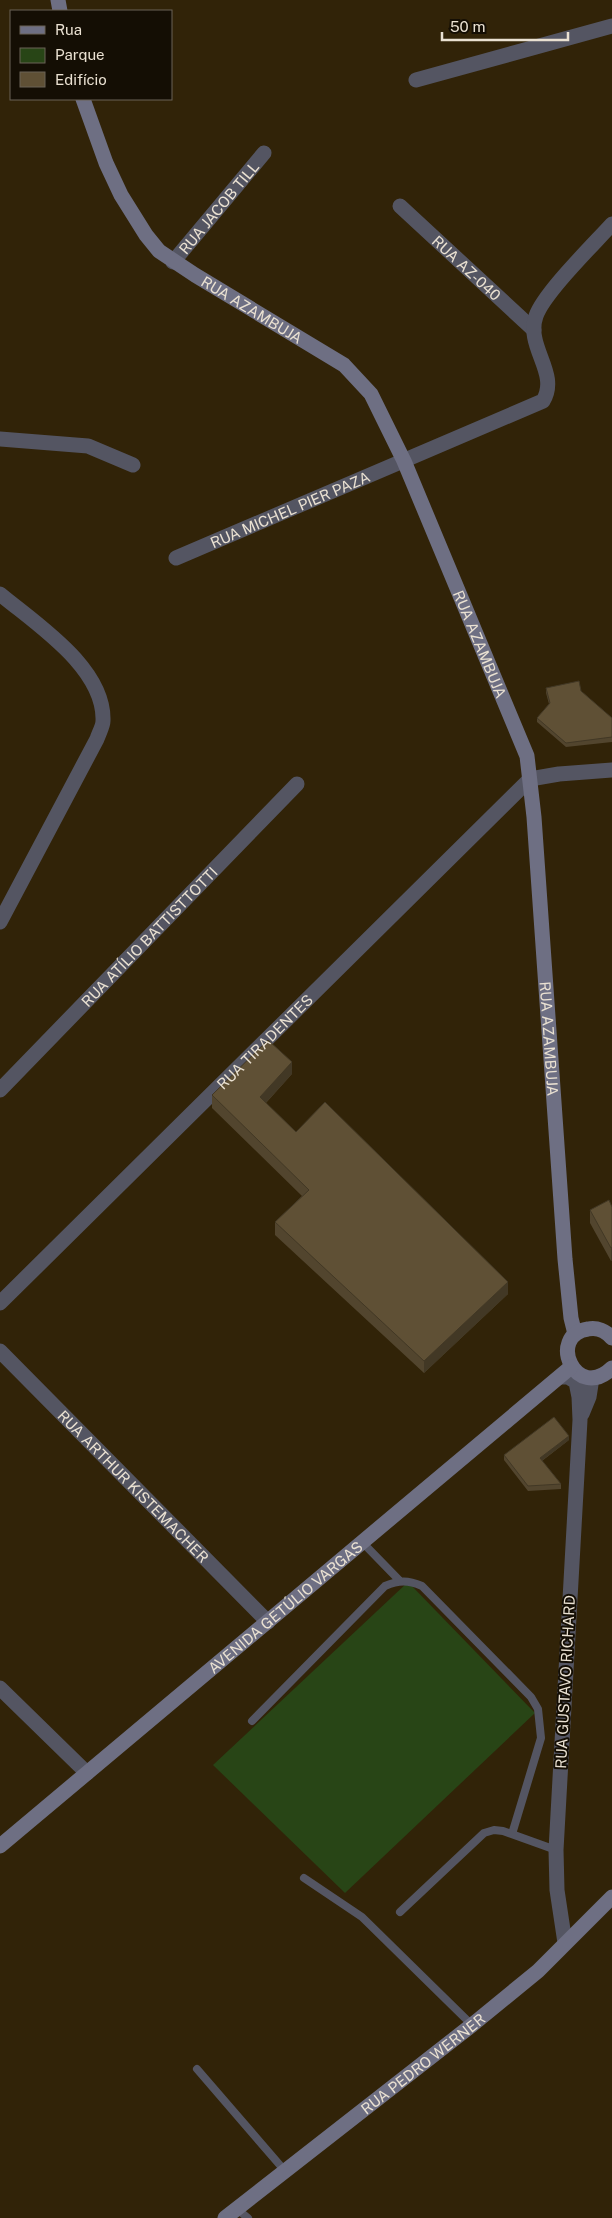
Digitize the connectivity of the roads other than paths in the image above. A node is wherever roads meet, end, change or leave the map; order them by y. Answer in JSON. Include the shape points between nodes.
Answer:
{"nodes":[{"id":1,"x":612,"y":26,"type":"edge"},
{"id":2,"x":416,"y":80,"type":"dead end"},
{"id":3,"x":83,"y":100,"type":"edge"},
{"id":4,"x":264,"y":153,"type":"dead end"},
{"id":5,"x":400,"y":206,"type":"dead end"},
{"id":6,"x":612,"y":224,"type":"edge"},
{"id":7,"x":173,"y":262,"type":"junction"},
{"id":8,"x":534,"y":330,"type":"junction"},
{"id":9,"x":0,"y":439,"type":"edge"},
{"id":10,"x":404,"y":461,"type":"junction"},
{"id":11,"x":133,"y":465,"type":"dead end"},
{"id":12,"x":176,"y":558,"type":"dead end"},
{"id":13,"x":0,"y":594,"type":"edge"},
{"id":14,"x":612,"y":770,"type":"edge"},
{"id":15,"x":530,"y":779,"type":"junction"},
{"id":16,"x":297,"y":784,"type":"dead end"},
{"id":17,"x":0,"y":922,"type":"edge"},
{"id":18,"x":0,"y":1090,"type":"edge"},
{"id":19,"x":0,"y":1303,"type":"edge"},
{"id":20,"x":575,"y":1334,"type":"junction"},
{"id":21,"x":611,"y":1335,"type":"edge"},
{"id":22,"x":0,"y":1351,"type":"edge"},
{"id":23,"x":612,"y":1369,"type":"edge"},
{"id":24,"x":566,"y":1372,"type":"junction"},
{"id":25,"x":592,"y":1378,"type":"junction"},
{"id":26,"x":580,"y":1420,"type":"junction"},
{"id":27,"x":363,"y":1542,"type":"junction"},
{"id":28,"x":398,"y":1580,"type":"junction"},
{"id":29,"x":268,"y":1622,"type":"junction"},
{"id":30,"x":0,"y":1688,"type":"edge"},
{"id":31,"x":252,"y":1721,"type":"dead end"},
{"id":32,"x":87,"y":1773,"type":"junction"},
{"id":33,"x":512,"y":1834,"type":"junction"},
{"id":34,"x":0,"y":1846,"type":"edge"},
{"id":35,"x":556,"y":1850,"type":"junction"},
{"id":36,"x":304,"y":1878,"type":"dead end"},
{"id":37,"x":612,"y":1897,"type":"edge"},
{"id":38,"x":400,"y":1912,"type":"dead end"},
{"id":39,"x":565,"y":1943,"type":"junction"},
{"id":40,"x":472,"y":2025,"type":"junction"},
{"id":41,"x":198,"y":2069,"type":"dead end"},
{"id":42,"x":285,"y":2171,"type":"junction"},
{"id":43,"x":237,"y":2215,"type":"edge"}],
"edges":[{"from":1,"to":2,"type":"street"},
{"from":3,"to":7,"type":"main road","name":"RUA AZAMBUJA","via":[[121,195],[146,235]]},
{"from":4,"to":7,"type":"street","name":"RUA JACOB TILL"},
{"from":5,"to":8,"type":"street","name":"RUA AZ-040"},
{"from":6,"to":8,"type":"street","via":[[545,301],[536,317]]},
{"from":7,"to":10,"type":"main road","name":"RUA AZAMBUJA","via":[[344,365],[371,394]]},
{"from":8,"to":10,"type":"street","name":"RUA MICHEL PIER PAZA","via":[[534,342],[549,385],[543,401]]},
{"from":9,"to":11,"type":"street","via":[[88,446]]},
{"from":10,"to":12,"type":"street","name":"RUA MICHEL PIER PAZA"},
{"from":10,"to":15,"type":"main road","name":"RUA AZAMBUJA","via":[[527,756]]},
{"from":13,"to":17,"type":"street","via":[[72,655],[93,682],[103,721],[97,739]]},
{"from":14,"to":15,"type":"street"},
{"from":15,"to":19,"type":"street","name":"RUA TIRADENTES"},
{"from":15,"to":20,"type":"main road","name":"RUA AZAMBUJA","via":[[564,1259]]},
{"from":16,"to":18,"type":"street","name":"RUA ATÍLIO BATTISTTOTTI"},
{"from":20,"to":21,"type":"main road","via":[[592,1328]]},
{"from":20,"to":24,"type":"main road","via":[[568,1346]]},
{"from":22,"to":29,"type":"street","name":"RUA ARTHUR KISTEMACHER"},
{"from":23,"to":25,"type":"main road"},
{"from":24,"to":25,"type":"main road"},
{"from":24,"to":26,"type":"street","name":"RUA GUSTAVO RICHARD","via":[[576,1382]]},
{"from":24,"to":27,"type":"main road","name":"AVENIDA GETÚLIO VARGAS"},
{"from":25,"to":26,"type":"street","name":"RUA GUSTAVO RICHARD"},
{"from":26,"to":35,"type":"street","name":"RUA GUSTAVO RICHARD"},
{"from":27,"to":28,"type":"lane"},
{"from":27,"to":29,"type":"main road","name":"AVENIDA GETÚLIO VARGAS"},
{"from":28,"to":31,"type":"lane","via":[[385,1586]]},
{"from":28,"to":33,"type":"lane","via":[[422,1586],[538,1709],[541,1738]]},
{"from":29,"to":32,"type":"main road","name":"AVENIDA GETÚLIO VARGAS"},
{"from":30,"to":32,"type":"street"},
{"from":32,"to":34,"type":"main road","name":"AVENIDA GETÚLIO VARGAS"},
{"from":33,"to":35,"type":"lane"},
{"from":33,"to":38,"type":"lane","via":[[494,1830],[484,1833]]},
{"from":35,"to":39,"type":"street","name":"RUA GUSTAVO RICHARD","via":[[557,1890]]},
{"from":36,"to":40,"type":"lane","via":[[362,1917]]},
{"from":37,"to":39,"type":"main road","name":"RUA PEDRO WERNER"},
{"from":39,"to":40,"type":"main road","name":"RUA PEDRO WERNER"},
{"from":40,"to":42,"type":"main road","name":"RUA PEDRO WERNER"},
{"from":41,"to":42,"type":"lane"},
{"from":42,"to":43,"type":"main road","name":"RUA PEDRO WERNER"}]}
